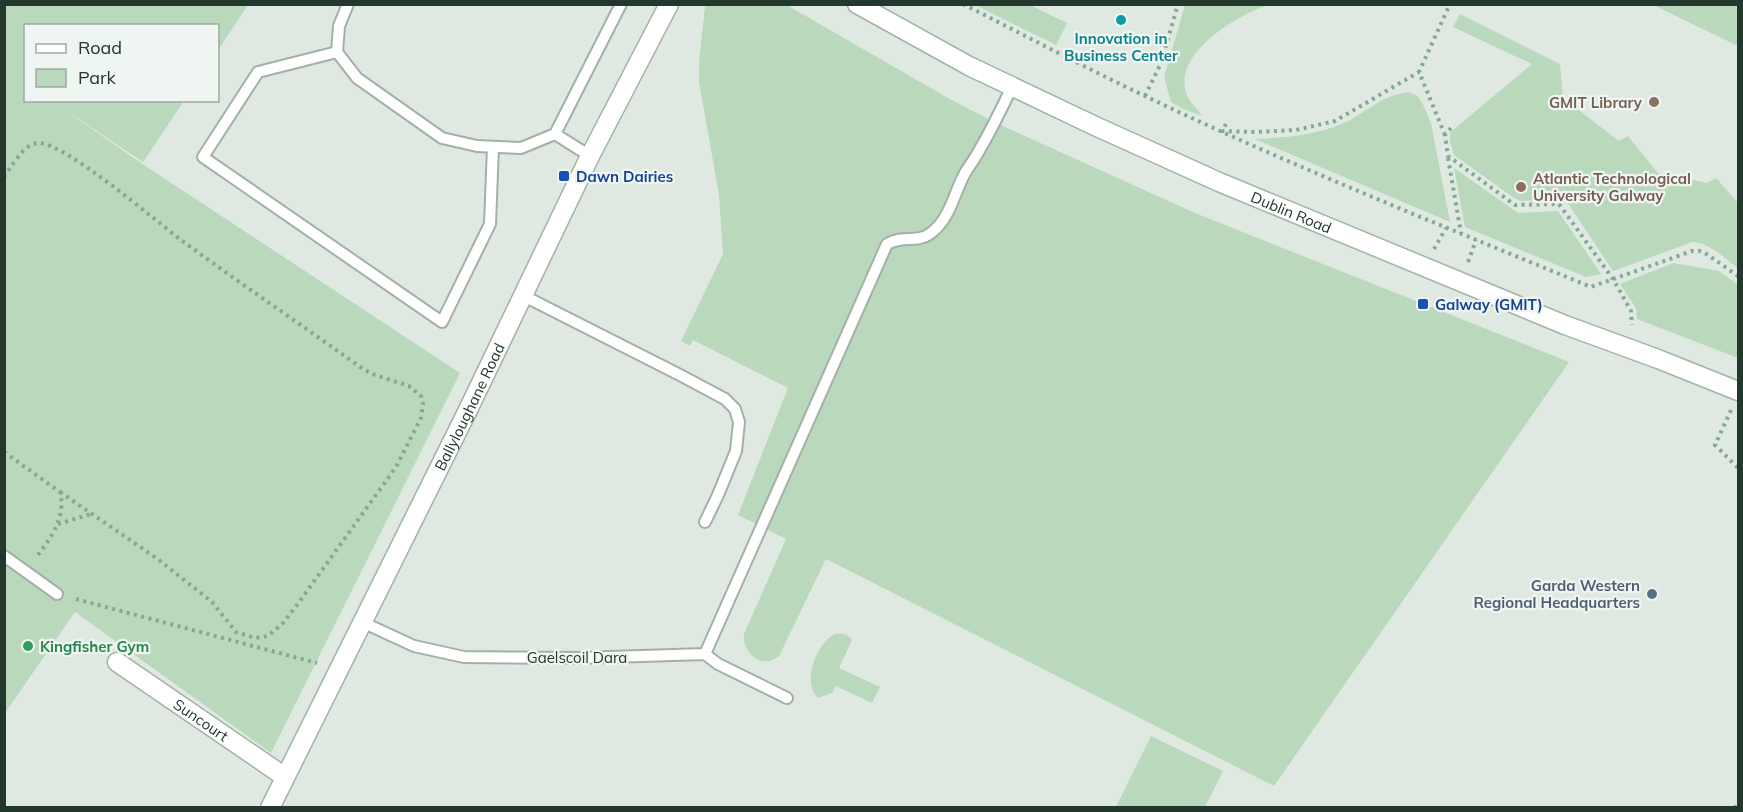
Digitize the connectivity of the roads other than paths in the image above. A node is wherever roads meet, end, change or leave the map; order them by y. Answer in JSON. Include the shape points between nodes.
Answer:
{"nodes":[{"id":1,"x":348,"y":4,"type":"edge"},
{"id":2,"x":621,"y":4,"type":"edge"},
{"id":3,"x":669,"y":4,"type":"edge"},
{"id":4,"x":857,"y":4,"type":"edge"},
{"id":5,"x":337,"y":52,"type":"junction"},
{"id":6,"x":1012,"y":87,"type":"junction"},
{"id":7,"x":555,"y":134,"type":"junction"},
{"id":8,"x":493,"y":147,"type":"junction"},
{"id":9,"x":590,"y":156,"type":"junction"},
{"id":10,"x":522,"y":295,"type":"junction"},
{"id":11,"x":1736,"y":398,"type":"edge"},
{"id":12,"x":705,"y":522,"type":"dead end"},
{"id":13,"x":4,"y":556,"type":"edge"},
{"id":14,"x":57,"y":594,"type":"road end"},
{"id":15,"x":362,"y":622,"type":"junction"},
{"id":16,"x":705,"y":654,"type":"junction"},
{"id":17,"x":117,"y":662,"type":"dead end"},
{"id":18,"x":787,"y":698,"type":"dead end"},
{"id":19,"x":285,"y":777,"type":"junction"},
{"id":20,"x":270,"y":807,"type":"edge"}],
"edges":[{"from":1,"to":5,"type":"lane","via":[[339,26]]},
{"from":2,"to":7,"type":"lane"},
{"from":3,"to":9,"type":"street","name":"Ballyloughane Road"},
{"from":4,"to":6,"type":"street","name":"Dublin Road"},
{"from":5,"to":8,"type":"lane","via":[[357,78],[442,138]]},
{"from":5,"to":8,"type":"lane","via":[[258,72],[203,157],[442,322],[490,224]]},
{"from":6,"to":11,"type":"street","name":"Dublin Road","via":[[1219,182],[1632,350]]},
{"from":6,"to":16,"type":"lane","via":[[939,227],[925,237],[897,239],[887,244]]},
{"from":7,"to":8,"type":"lane","via":[[521,148]]},
{"from":7,"to":9,"type":"lane"},
{"from":9,"to":10,"type":"street","name":"Ballyloughane Road"},
{"from":10,"to":12,"type":"lane","via":[[725,399],[735,409],[739,422],[736,451]]},
{"from":10,"to":15,"type":"street","name":"Ballyloughane Road"},
{"from":13,"to":14,"type":"lane"},
{"from":15,"to":16,"type":"lane","name":"Gaelscoil Dara","via":[[414,646],[464,657]]},
{"from":15,"to":19,"type":"street","name":"Ballyloughane Road"},
{"from":16,"to":18,"type":"lane"},
{"from":17,"to":19,"type":"street","name":"Suncourt"},
{"from":19,"to":20,"type":"street","name":"Ballyloughane Road"}]}
